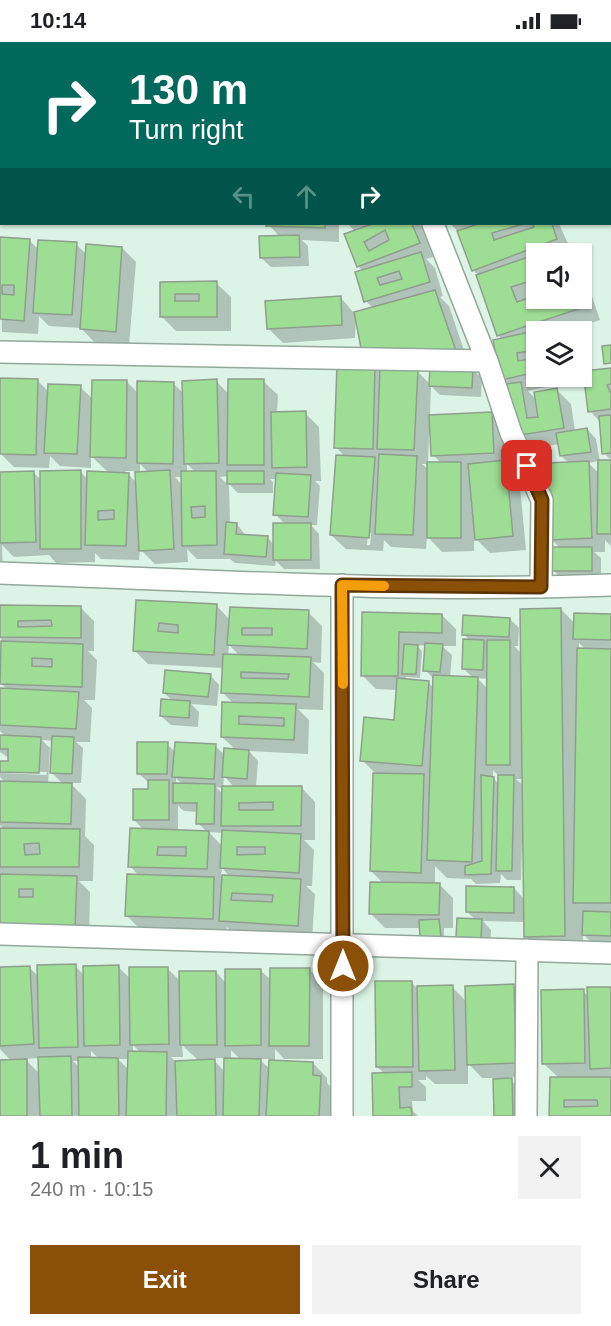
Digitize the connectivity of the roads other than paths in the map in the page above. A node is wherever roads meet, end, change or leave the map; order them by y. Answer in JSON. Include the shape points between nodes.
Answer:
{"nodes":[{"id":1,"x":433,"y":225,"type":"edge"},
{"id":2,"x":0,"y":352,"type":"edge"},
{"id":3,"x":487,"y":361,"type":"junction"},
{"id":4,"x":0,"y":573,"type":"edge"},
{"id":5,"x":342,"y":585,"type":"junction"},
{"id":6,"x":611,"y":585,"type":"edge"},
{"id":7,"x":541,"y":587,"type":"junction"},
{"id":8,"x":0,"y":934,"type":"edge"},
{"id":9,"x":343,"y":945,"type":"junction"},
{"id":10,"x":527,"y":950,"type":"junction"},
{"id":11,"x":611,"y":952,"type":"edge"},
{"id":12,"x":342,"y":1116,"type":"edge"},
{"id":13,"x":526,"y":1116,"type":"edge"}],
"edges":[{"from":1,"to":3,"type":"street"},
{"from":2,"to":3,"type":"street"},
{"from":3,"to":7,"type":"street","via":[[511,433],[542,500]]},
{"from":4,"to":5,"type":"street"},
{"from":5,"to":7,"type":"street"},
{"from":5,"to":9,"type":"street"},
{"from":6,"to":7,"type":"street"},
{"from":8,"to":9,"type":"street"},
{"from":9,"to":10,"type":"street"},
{"from":9,"to":12,"type":"street"},
{"from":10,"to":11,"type":"street"},
{"from":10,"to":13,"type":"street"}]}
